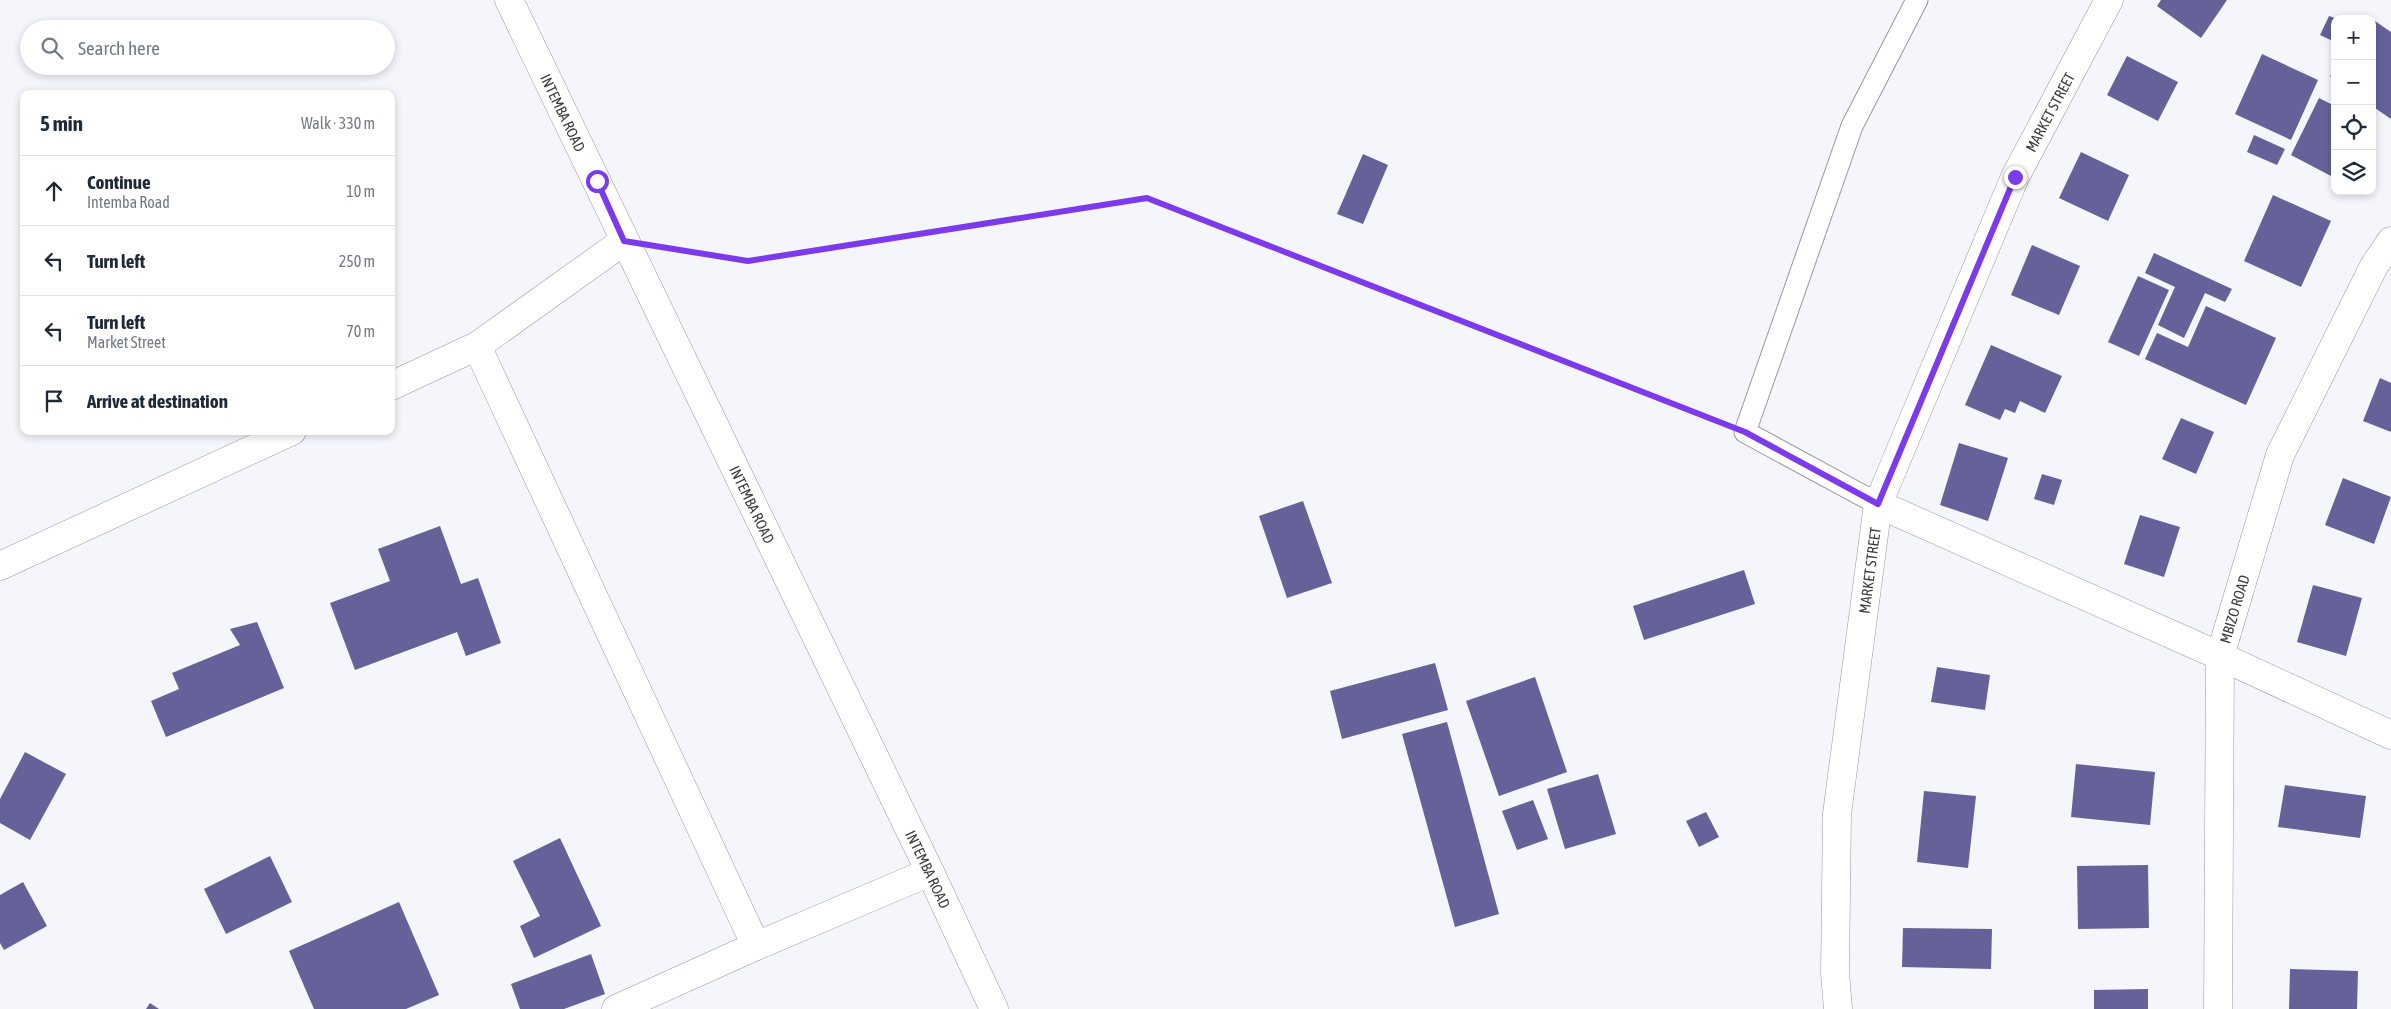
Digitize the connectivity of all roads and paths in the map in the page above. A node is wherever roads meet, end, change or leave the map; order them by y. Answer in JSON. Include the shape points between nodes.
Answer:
{"nodes":[{"id":1,"x":509,"y":0,"type":"edge"},
{"id":2,"x":1918,"y":0,"type":"edge"},
{"id":3,"x":2108,"y":0,"type":"edge"},
{"id":4,"x":624,"y":241,"type":"junction"},
{"id":5,"x":2391,"y":241,"type":"edge"},
{"id":6,"x":477,"y":346,"type":"junction"},
{"id":7,"x":395,"y":384,"type":"edge"},
{"id":8,"x":1745,"y":432,"type":"junction"},
{"id":9,"x":283,"y":435,"type":"edge"},
{"id":10,"x":1878,"y":504,"type":"junction"},
{"id":11,"x":0,"y":566,"type":"edge"},
{"id":12,"x":2220,"y":656,"type":"junction"},
{"id":13,"x":2391,"y":735,"type":"edge"},
{"id":14,"x":930,"y":872,"type":"junction"},
{"id":15,"x":756,"y":946,"type":"junction"},
{"id":16,"x":616,"y":1009,"type":"edge"},
{"id":17,"x":994,"y":1009,"type":"edge"},
{"id":18,"x":1838,"y":1009,"type":"edge"},
{"id":19,"x":2218,"y":1009,"type":"edge"}],
"edges":[{"from":1,"to":4,"type":"street","name":"INTEMBA ROAD"},
{"from":2,"to":8,"type":"lane","via":[[1852,126]]},
{"from":3,"to":10,"type":"street","name":"MARKET STREET","via":[[2015,177]]},
{"from":4,"to":6,"type":"street"},
{"from":4,"to":8,"type":"path","via":[[748,261],[1147,198]]},
{"from":4,"to":14,"type":"street","name":"INTEMBA ROAD"},
{"from":5,"to":12,"type":"street","name":"MBIZO ROAD","via":[[2374,266],[2280,455]]},
{"from":6,"to":7,"type":"street"},
{"from":6,"to":15,"type":"street"},
{"from":8,"to":10,"type":"lane"},
{"from":9,"to":11,"type":"street"},
{"from":10,"to":12,"type":"street"},
{"from":10,"to":18,"type":"street","name":"MARKET STREET","via":[[1837,814],[1835,973]]},
{"from":12,"to":13,"type":"street"},
{"from":12,"to":19,"type":"street","name":"MBIZO ROAD"},
{"from":14,"to":15,"type":"street"},
{"from":14,"to":17,"type":"street","name":"INTEMBA ROAD"},
{"from":15,"to":16,"type":"street"}]}
